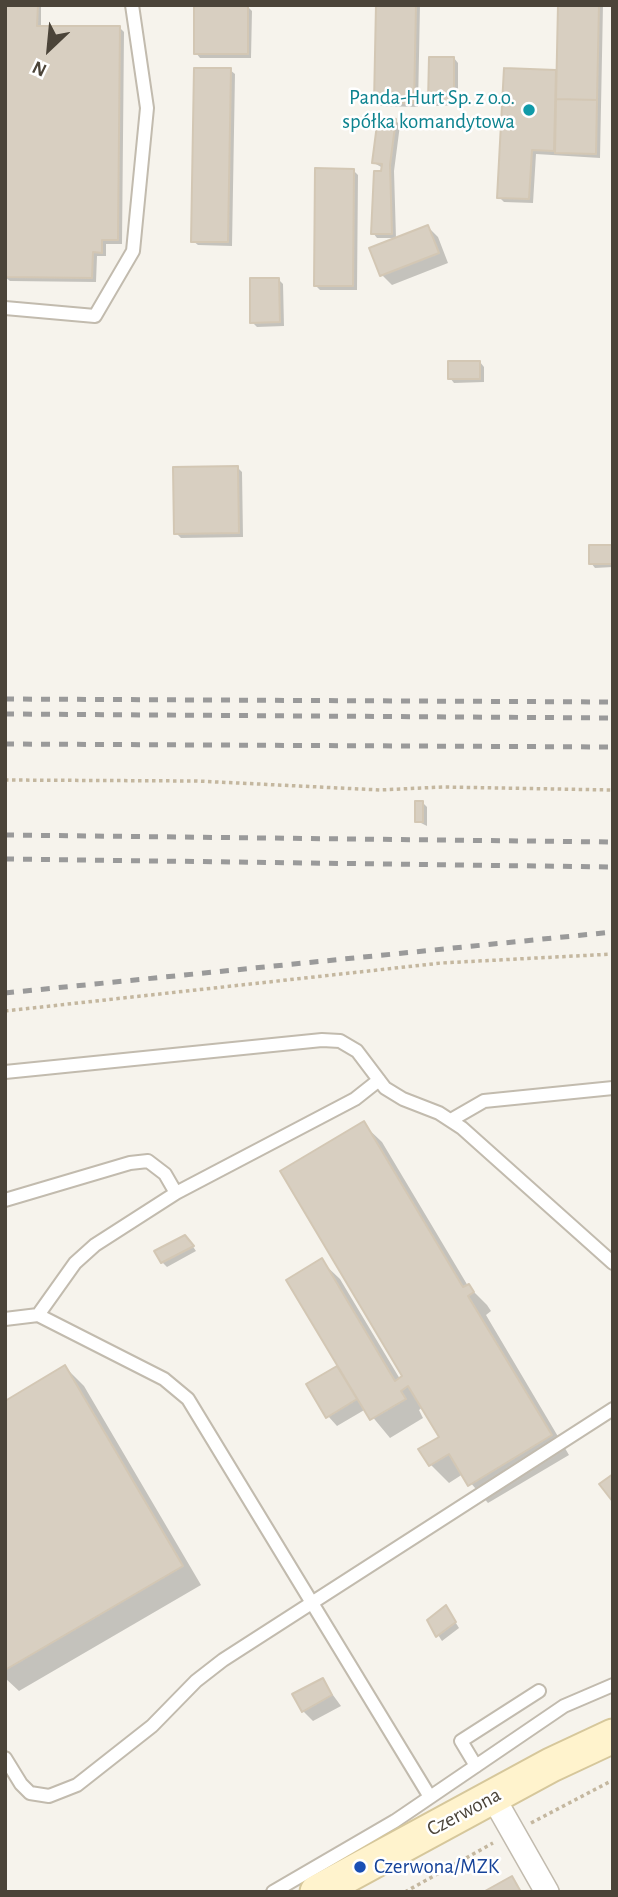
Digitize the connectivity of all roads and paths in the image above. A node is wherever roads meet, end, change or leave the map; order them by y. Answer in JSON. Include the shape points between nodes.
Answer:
{"nodes":[{"id":1,"x":132,"y":5,"type":"edge"},
{"id":2,"x":5,"y":308,"type":"edge"},
{"id":3,"x":5,"y":779,"type":"edge"},
{"id":4,"x":613,"y":790,"type":"edge"},
{"id":5,"x":613,"y":954,"type":"edge"},
{"id":6,"x":5,"y":1011,"type":"edge"},
{"id":7,"x":5,"y":1072,"type":"edge"},
{"id":8,"x":379,"y":1080,"type":"junction"},
{"id":9,"x":613,"y":1088,"type":"edge"},
{"id":10,"x":451,"y":1121,"type":"junction"},
{"id":11,"x":176,"y":1193,"type":"junction"},
{"id":12,"x":5,"y":1200,"type":"edge"},
{"id":13,"x":613,"y":1263,"type":"edge"},
{"id":14,"x":38,"y":1315,"type":"junction"},
{"id":15,"x":5,"y":1319,"type":"edge"},
{"id":16,"x":613,"y":1409,"type":"edge"},
{"id":17,"x":312,"y":1602,"type":"junction"},
{"id":18,"x":613,"y":1685,"type":"edge"},
{"id":19,"x":539,"y":1692,"type":"dead end"},
{"id":20,"x":613,"y":1736,"type":"edge"},
{"id":21,"x":5,"y":1758,"type":"edge"},
{"id":22,"x":475,"y":1766,"type":"junction"},
{"id":23,"x":430,"y":1797,"type":"junction"},
{"id":24,"x":493,"y":1797,"type":"junction"},
{"id":25,"x":272,"y":1892,"type":"edge"},
{"id":26,"x":317,"y":1892,"type":"edge"},
{"id":27,"x":547,"y":1892,"type":"edge"}],
"edges":[{"from":1,"to":2,"type":"lane","via":[[147,108],[133,251],[95,316]]},
{"from":3,"to":4,"type":"path","via":[[197,781],[380,790]]},
{"from":5,"to":6,"type":"path","via":[[441,963]]},
{"from":7,"to":8,"type":"lane","via":[[322,1040],[340,1041],[358,1051]]},
{"from":8,"to":10,"type":"lane","via":[[404,1099]]},
{"from":8,"to":11,"type":"lane","via":[[355,1099]]},
{"from":9,"to":10,"type":"lane","via":[[484,1101]]},
{"from":10,"to":13,"type":"lane"},
{"from":11,"to":12,"type":"lane","via":[[165,1174],[148,1161]]},
{"from":11,"to":14,"type":"lane","via":[[95,1245],[75,1263]]},
{"from":14,"to":15,"type":"lane"},
{"from":14,"to":17,"type":"lane","via":[[164,1378],[188,1399]]},
{"from":16,"to":17,"type":"lane"},
{"from":17,"to":21,"type":"lane","via":[[196,1681],[152,1726],[77,1785],[49,1796],[30,1793]]},
{"from":17,"to":23,"type":"lane"},
{"from":18,"to":22,"type":"lane","via":[[564,1706]]},
{"from":19,"to":22,"type":"lane","via":[[461,1741]]},
{"from":20,"to":24,"type":"main road","name":"Czerwona"},
{"from":22,"to":23,"type":"lane"},
{"from":23,"to":25,"type":"lane"},
{"from":24,"to":26,"type":"main road","name":"Czerwona"},
{"from":24,"to":27,"type":"street"}]}
